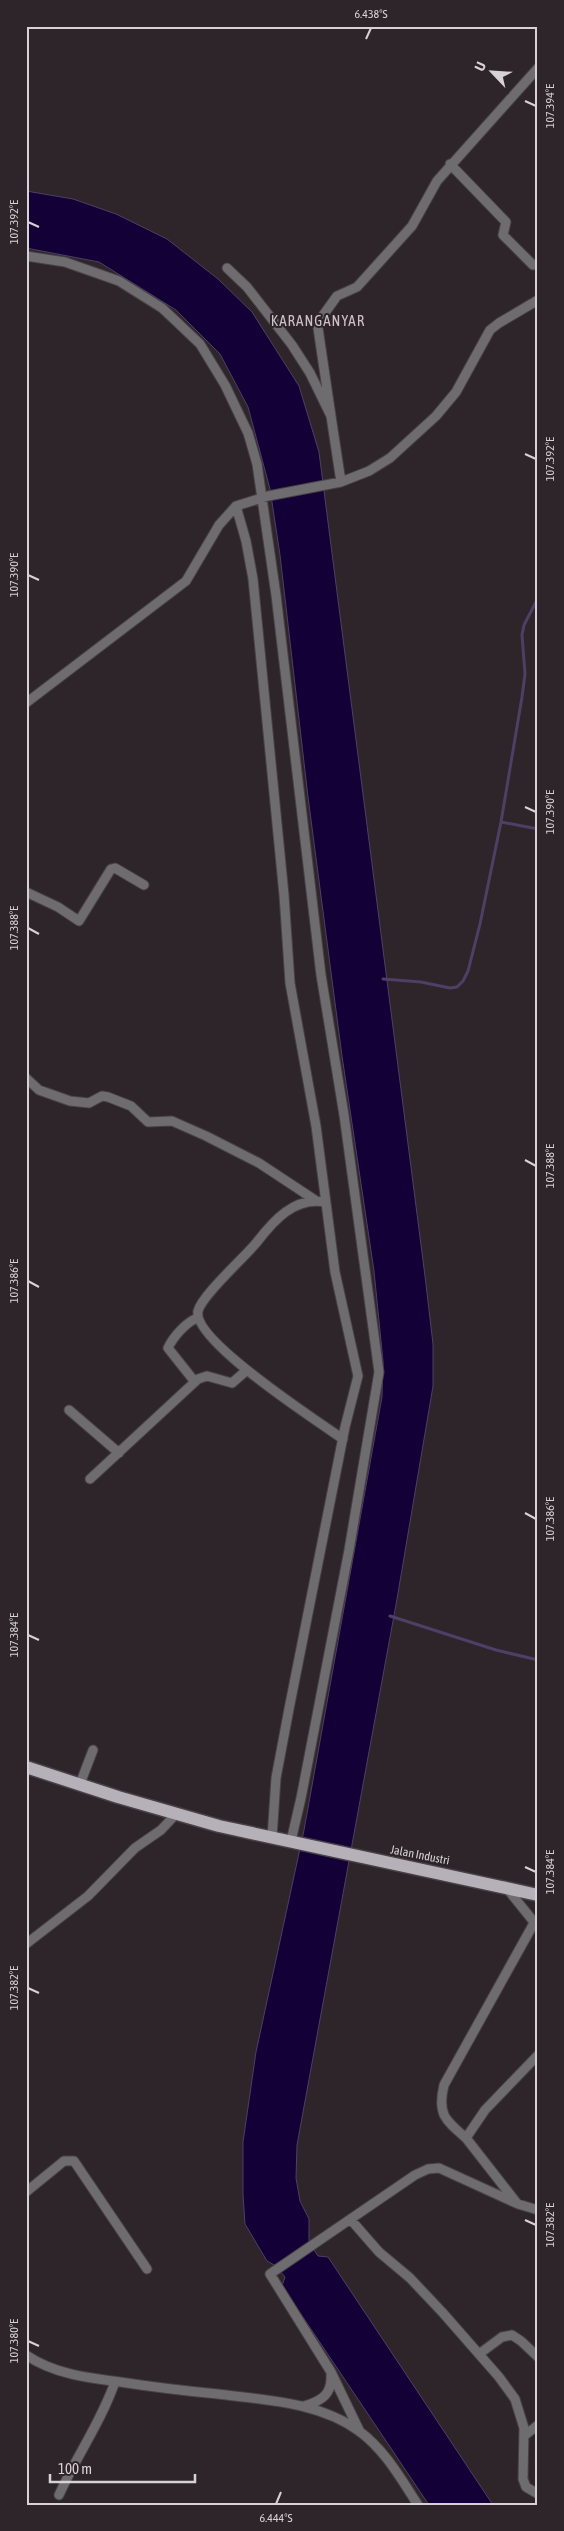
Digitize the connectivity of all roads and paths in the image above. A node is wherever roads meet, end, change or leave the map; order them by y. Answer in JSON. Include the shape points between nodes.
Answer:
{"nodes":[{"id":1,"x":538,"y":68,"type":"edge"},
{"id":2,"x":450,"y":164,"type":"junction"},
{"id":3,"x":26,"y":256,"type":"edge"},
{"id":4,"x":533,"y":265,"type":"dead end"},
{"id":5,"x":227,"y":268,"type":"dead end"},
{"id":6,"x":538,"y":300,"type":"edge"},
{"id":7,"x":331,"y":416,"type":"junction"},
{"id":8,"x":341,"y":482,"type":"junction"},
{"id":9,"x":265,"y":497,"type":"junction"},
{"id":10,"x":236,"y":506,"type":"junction"},
{"id":11,"x":26,"y":703,"type":"edge"},
{"id":12,"x":144,"y":885,"type":"dead end"},
{"id":13,"x":26,"y":892,"type":"edge"},
{"id":14,"x":26,"y":1078,"type":"edge"},
{"id":15,"x":315,"y":1200,"type":"junction"},
{"id":16,"x":325,"y":1202,"type":"junction"},
{"id":17,"x":198,"y":1318,"type":"junction"},
{"id":18,"x":247,"y":1370,"type":"junction"},
{"id":19,"x":195,"y":1382,"type":"junction"},
{"id":20,"x":69,"y":1410,"type":"dead end"},
{"id":21,"x":342,"y":1439,"type":"junction"},
{"id":22,"x":119,"y":1453,"type":"junction"},
{"id":23,"x":90,"y":1479,"type":"dead end"},
{"id":24,"x":93,"y":1750,"type":"dead end"},
{"id":25,"x":26,"y":1767,"type":"edge"},
{"id":26,"x":80,"y":1784,"type":"junction"},
{"id":27,"x":176,"y":1814,"type":"junction"},
{"id":28,"x":272,"y":1838,"type":"junction"},
{"id":29,"x":294,"y":1842,"type":"junction"},
{"id":30,"x":505,"y":1886,"type":"junction"},
{"id":31,"x":538,"y":1895,"type":"edge"},
{"id":32,"x":536,"y":1925,"type":"edge"},
{"id":33,"x":26,"y":1944,"type":"edge"},
{"id":34,"x":538,"y":2055,"type":"edge"},
{"id":35,"x":466,"y":2138,"type":"junction"},
{"id":36,"x":26,"y":2192,"type":"edge"},
{"id":37,"x":518,"y":2204,"type":"junction"},
{"id":38,"x":538,"y":2210,"type":"edge"},
{"id":39,"x":351,"y":2220,"type":"junction"},
{"id":40,"x":147,"y":2269,"type":"dead end"},
{"id":41,"x":479,"y":2354,"type":"junction"},
{"id":42,"x":26,"y":2355,"type":"edge"},
{"id":43,"x":538,"y":2357,"type":"edge"},
{"id":44,"x":331,"y":2372,"type":"junction"},
{"id":45,"x":115,"y":2382,"type":"junction"},
{"id":46,"x":304,"y":2406,"type":"junction"},
{"id":47,"x":538,"y":2425,"type":"edge"},
{"id":48,"x":360,"y":2432,"type":"junction"},
{"id":49,"x":524,"y":2436,"type":"junction"},
{"id":50,"x":538,"y":2494,"type":"edge"},
{"id":51,"x":59,"y":2495,"type":"dead end"},
{"id":52,"x":418,"y":2505,"type":"edge"}],
"edges":[{"from":1,"to":2,"type":"street"},
{"from":2,"to":4,"type":"street","via":[[506,222],[503,235]]},
{"from":2,"to":7,"type":"street","via":[[412,226],[357,288],[337,296],[319,321]]},
{"from":3,"to":9,"type":"street","via":[[65,262],[119,281],[162,308],[200,344],[226,385],[248,433]]},
{"from":5,"to":7,"type":"street","via":[[247,287],[292,345]]},
{"from":6,"to":8,"type":"street","via":[[490,330],[456,392],[419,433],[379,466]]},
{"from":7,"to":8,"type":"street"},
{"from":8,"to":9,"type":"street"},
{"from":9,"to":10,"type":"street"},
{"from":9,"to":29,"type":"street","via":[[321,975],[379,1372]]},
{"from":10,"to":11,"type":"street","via":[[219,525],[186,581]]},
{"from":10,"to":16,"type":"street","via":[[253,579],[290,983],[316,1126]]},
{"from":12,"to":13,"type":"street","via":[[116,868],[111,869],[79,921]]},
{"from":14,"to":15,"type":"street","via":[[39,1090],[70,1102],[89,1103],[102,1096],[108,1097],[131,1106],[148,1122],[172,1121],[248,1157]]},
{"from":15,"to":16,"type":"street"},
{"from":15,"to":17,"type":"street","via":[[293,1208],[274,1221],[243,1260],[207,1295],[199,1308]]},
{"from":16,"to":21,"type":"street","via":[[335,1272],[358,1376]]},
{"from":17,"to":18,"type":"street","via":[[204,1330]]},
{"from":17,"to":19,"type":"street","via":[[185,1325],[168,1348]]},
{"from":18,"to":19,"type":"street","via":[[232,1384],[207,1376]]},
{"from":18,"to":21,"type":"street"},
{"from":19,"to":22,"type":"street"},
{"from":20,"to":22,"type":"street"},
{"from":21,"to":28,"type":"street","via":[[276,1778]]},
{"from":22,"to":23,"type":"street"},
{"from":24,"to":26,"type":"street"},
{"from":25,"to":26,"type":"main road","name":"Jalan Industri"},
{"from":26,"to":27,"type":"main road","name":"Jalan Industri"},
{"from":27,"to":28,"type":"main road","name":"Jalan Industri"},
{"from":27,"to":33,"type":"street","via":[[161,1830],[135,1848],[88,1896]]},
{"from":28,"to":29,"type":"main road","name":"Jalan Industri"},
{"from":29,"to":30,"type":"main road","name":"Jalan Industri"},
{"from":30,"to":31,"type":"main road","name":"Jalan Industri"},
{"from":30,"to":32,"type":"street"},
{"from":32,"to":35,"type":"street","via":[[444,2085],[441,2103],[444,2116]]},
{"from":34,"to":35,"type":"street","via":[[485,2110]]},
{"from":35,"to":37,"type":"street"},
{"from":36,"to":40,"type":"street","via":[[64,2161],[74,2161]]},
{"from":37,"to":38,"type":"street"},
{"from":37,"to":39,"type":"street","via":[[434,2168],[415,2175]]},
{"from":39,"to":41,"type":"street","via":[[379,2252],[415,2283]]},
{"from":39,"to":44,"type":"street","via":[[270,2274]]},
{"from":41,"to":43,"type":"street","via":[[502,2337],[512,2335]]},
{"from":41,"to":49,"type":"street","via":[[518,2405]]},
{"from":42,"to":45,"type":"street","via":[[60,2371]]},
{"from":44,"to":46,"type":"street","via":[[331,2388],[326,2396]]},
{"from":44,"to":48,"type":"street"},
{"from":45,"to":46,"type":"street"},
{"from":45,"to":51,"type":"street","via":[[103,2414],[76,2458]]},
{"from":46,"to":48,"type":"street"},
{"from":47,"to":49,"type":"street"},
{"from":48,"to":52,"type":"street","via":[[385,2457]]},
{"from":49,"to":50,"type":"street","via":[[523,2479],[526,2487]]}]}
